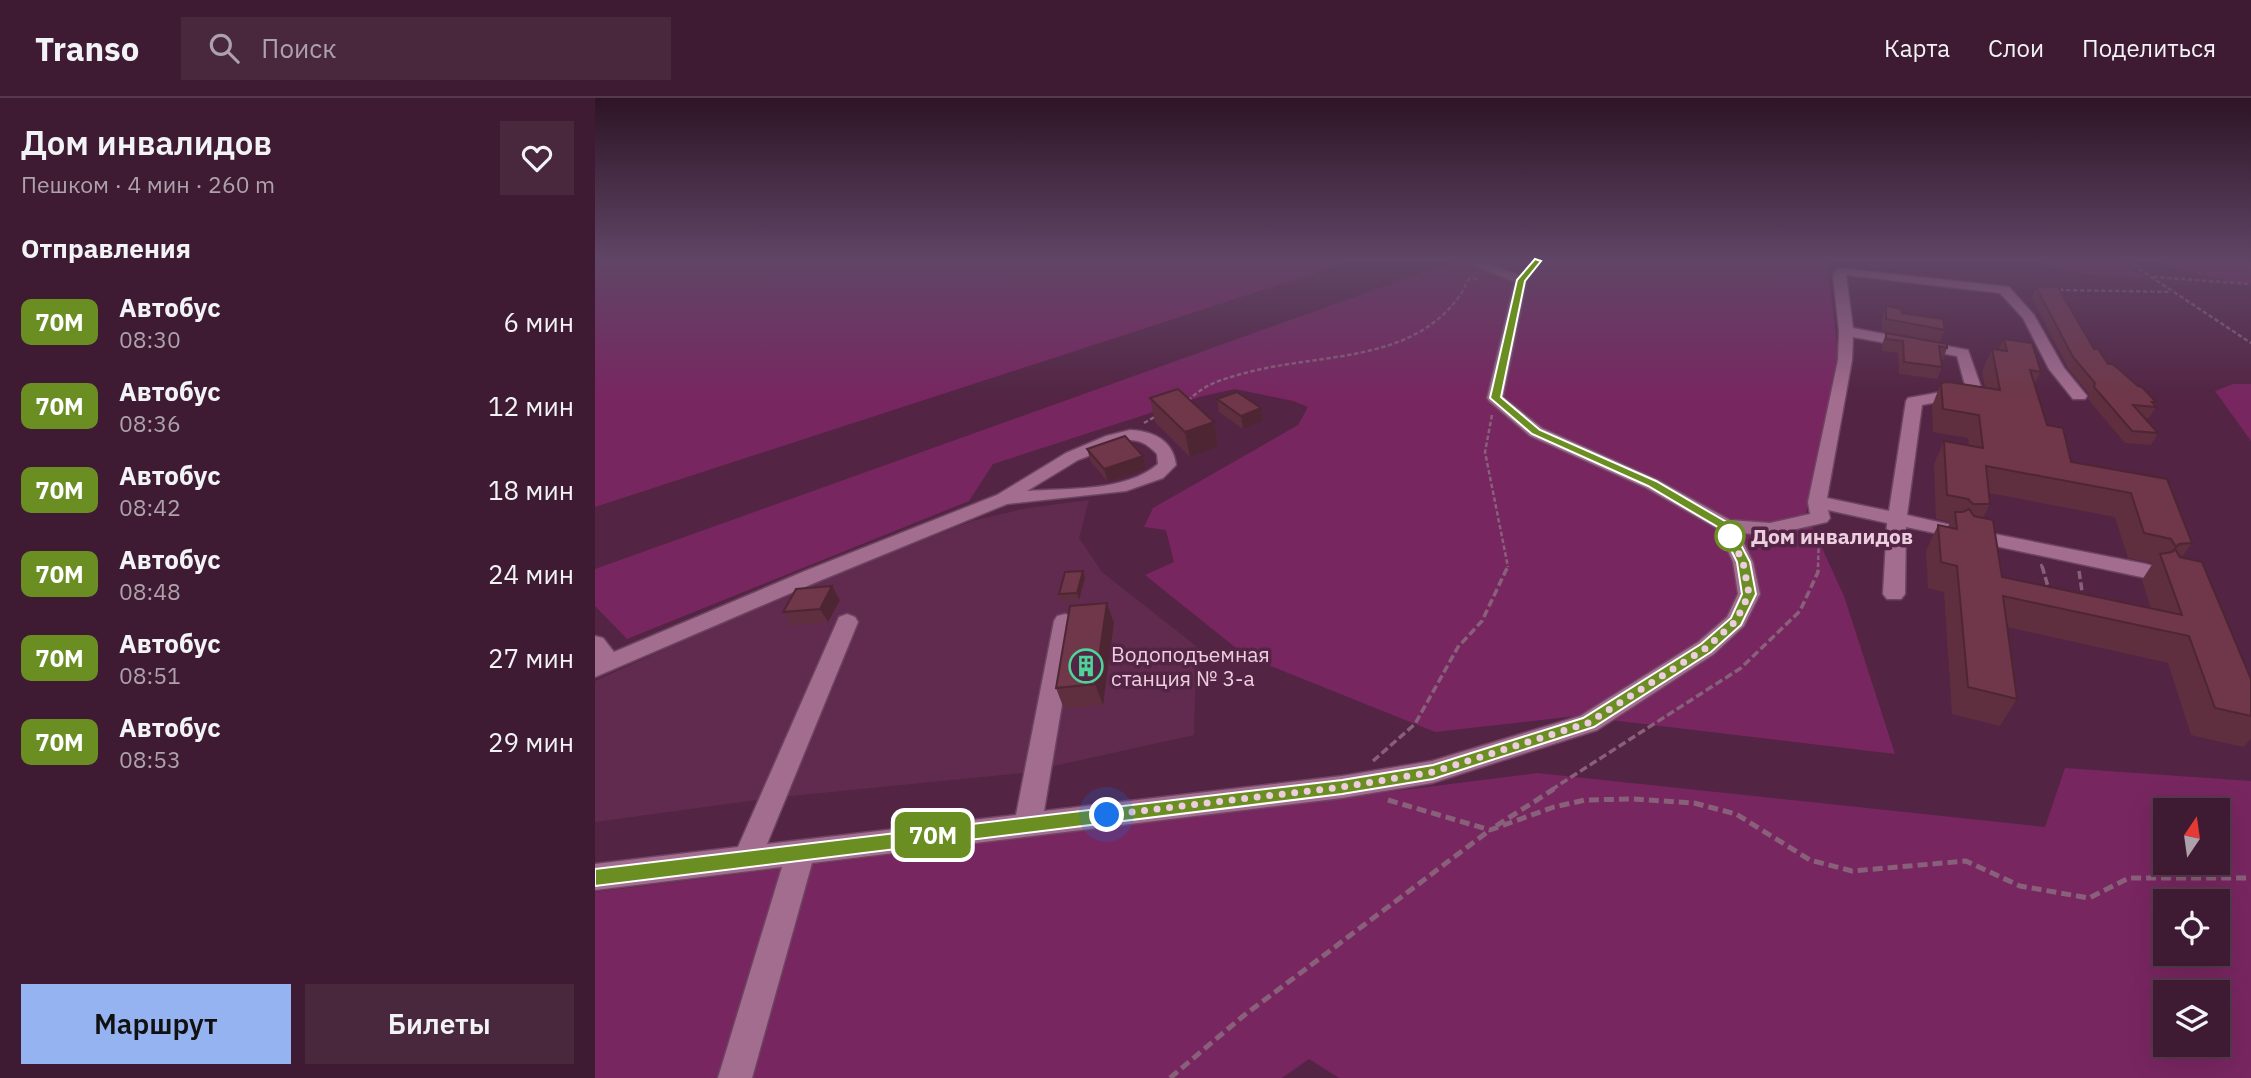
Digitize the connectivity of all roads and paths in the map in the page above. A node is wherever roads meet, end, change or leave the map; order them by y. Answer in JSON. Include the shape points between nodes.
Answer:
{"nodes":[{"id":1,"x":1450,"y":307,"type":"edge"},
{"id":2,"x":1515,"y":307,"type":"edge"},
{"id":3,"x":1843,"y":307,"type":"edge"},
{"id":4,"x":2024,"y":307,"type":"edge"},
{"id":5,"x":2194,"y":307,"type":"edge"},
{"id":6,"x":1846,"y":331,"type":"junction"},
{"id":7,"x":2251,"y":343,"type":"edge"},
{"id":8,"x":2079,"y":396,"type":"dead end"},
{"id":9,"x":1495,"y":398,"type":"junction"},
{"id":10,"x":1185,"y":408,"type":"edge"},
{"id":11,"x":1162,"y":414,"type":"edge"},
{"id":12,"x":1127,"y":435,"type":"junction"},
{"id":13,"x":1004,"y":499,"type":"junction"},
{"id":14,"x":1818,"y":510,"type":"junction"},
{"id":15,"x":1897,"y":519,"type":"junction"},
{"id":16,"x":1726,"y":526,"type":"junction"},
{"id":17,"x":1949,"y":530,"type":"edge"},
{"id":18,"x":1969,"y":534,"type":"edge"},
{"id":19,"x":2036,"y":548,"type":"junction"},
{"id":20,"x":2077,"y":557,"type":"junction"},
{"id":21,"x":2146,"y":571,"type":"dead end"},
{"id":22,"x":1894,"y":594,"type":"dead end"},
{"id":23,"x":2052,"y":598,"type":"edge"},
{"id":24,"x":2084,"y":606,"type":"edge"},
{"id":25,"x":1065,"y":621,"type":"edge"},
{"id":26,"x":847,"y":622,"type":"dead end"},
{"id":27,"x":595,"y":644,"type":"edge"},
{"id":28,"x":603,"y":666,"type":"edge"},
{"id":29,"x":1342,"y":787,"type":"junction"},
{"id":30,"x":1383,"y":799,"type":"dead end"},
{"id":31,"x":1028,"y":824,"type":"junction"},
{"id":32,"x":1490,"y":830,"type":"junction"},
{"id":33,"x":801,"y":851,"type":"junction"},
{"id":34,"x":747,"y":858,"type":"junction"},
{"id":35,"x":595,"y":877,"type":"edge"},
{"id":36,"x":2251,"y":878,"type":"edge"},
{"id":37,"x":735,"y":1078,"type":"edge"},
{"id":38,"x":1170,"y":1078,"type":"edge"}],
"edges":[{"from":1,"to":10,"type":"path","via":[[1399,343],[1292,361],[1219,380],[1190,395]]},
{"from":2,"to":9,"type":"street"},
{"from":3,"to":6,"type":"street"},
{"from":4,"to":8,"type":"street","via":[[2057,368]]},
{"from":5,"to":7,"type":"path"},
{"from":6,"to":14,"type":"street","via":[[1841,389]]},
{"from":6,"to":15,"type":"street","via":[[1963,353],[1973,387],[1914,401]]},
{"from":9,"to":16,"type":"street","via":[[1536,432],[1652,484]]},
{"from":9,"to":29,"type":"path","via":[[1485,452],[1508,568],[1482,621],[1458,647],[1415,724]]},
{"from":11,"to":12,"type":"path"},
{"from":12,"to":13,"type":"street","via":[[1056,463]]},
{"from":12,"to":13,"type":"street","via":[[1147,437],[1166,453],[1167,465],[1126,486]]},
{"from":13,"to":28,"type":"street"},
{"from":14,"to":15,"type":"street"},
{"from":14,"to":16,"type":"street","via":[[1770,529]]},
{"from":14,"to":32,"type":"path","via":[[1818,572],[1800,611],[1741,668]]},
{"from":15,"to":17,"type":"street"},
{"from":15,"to":22,"type":"street"},
{"from":16,"to":29,"type":"street","via":[[1743,562],[1749,594],[1736,621],[1706,648],[1588,723],[1433,772]]},
{"from":18,"to":19,"type":"street"},
{"from":19,"to":20,"type":"street"},
{"from":19,"to":23,"type":"path"},
{"from":20,"to":21,"type":"street"},
{"from":20,"to":24,"type":"path"},
{"from":25,"to":31,"type":"street"},
{"from":26,"to":34,"type":"street"},
{"from":27,"to":28,"type":"street"},
{"from":29,"to":31,"type":"street"},
{"from":30,"to":32,"type":"path"},
{"from":31,"to":33,"type":"street"},
{"from":32,"to":36,"type":"path","via":[[1564,804],[1634,799],[1694,803],[1736,814],[1810,860],[1852,871],[1966,861],[2020,886],[2089,898],[2129,878]]},
{"from":32,"to":38,"type":"path","via":[[1242,1017]]},
{"from":33,"to":34,"type":"street"},
{"from":33,"to":37,"type":"street"},
{"from":34,"to":35,"type":"street"}]}
